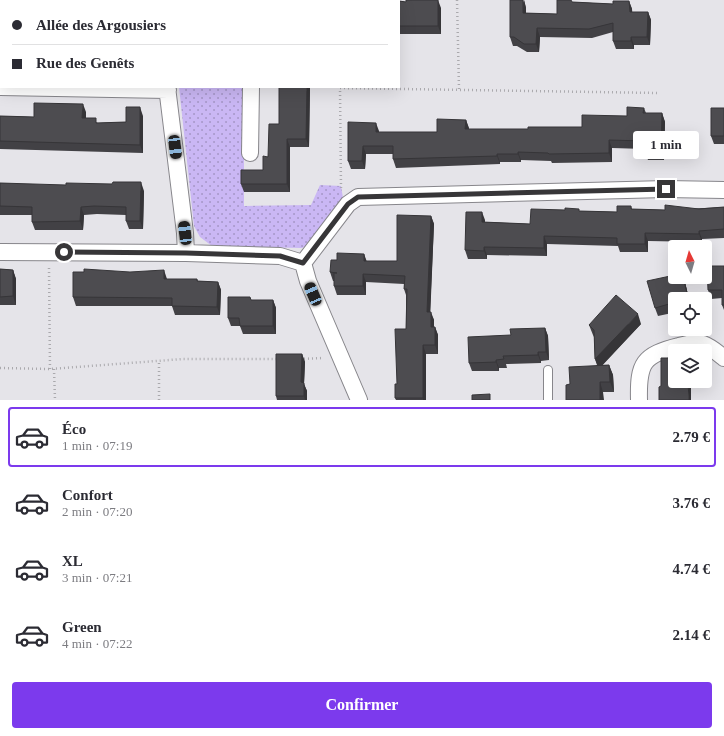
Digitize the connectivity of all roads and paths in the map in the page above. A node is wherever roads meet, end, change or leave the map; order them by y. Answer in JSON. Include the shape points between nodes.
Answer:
{"nodes":[{"id":1,"x":457,"y":0,"type":"edge"},
{"id":2,"x":168,"y":88,"type":"edge"},
{"id":3,"x":251,"y":88,"type":"edge"},
{"id":4,"x":340,"y":88,"type":"edge"},
{"id":5,"x":380,"y":88,"type":"edge"},
{"id":6,"x":459,"y":90,"type":"junction"},
{"id":7,"x":658,"y":93,"type":"dead end"},
{"id":8,"x":250,"y":153,"type":"dead end"},
{"id":9,"x":724,"y":190,"type":"edge"},
{"id":10,"x":348,"y":204,"type":"junction"},
{"id":11,"x":0,"y":252,"type":"edge"},
{"id":12,"x":49,"y":252,"type":"junction"},
{"id":13,"x":186,"y":253,"type":"junction"},
{"id":14,"x":303,"y":263,"type":"junction"},
{"id":15,"x":340,"y":358,"type":"junction"},
{"id":16,"x":724,"y":358,"type":"edge"},
{"id":17,"x":285,"y":359,"type":"edge"},
{"id":18,"x":293,"y":359,"type":"edge"},
{"id":19,"x":159,"y":362,"type":"junction"},
{"id":20,"x":0,"y":368,"type":"edge"},
{"id":21,"x":50,"y":369,"type":"junction"},
{"id":22,"x":54,"y":369,"type":"junction"},
{"id":23,"x":548,"y":370,"type":"dead end"},
{"id":24,"x":55,"y":400,"type":"edge"},
{"id":25,"x":159,"y":400,"type":"edge"},
{"id":26,"x":359,"y":400,"type":"edge"},
{"id":27,"x":548,"y":400,"type":"edge"},
{"id":28,"x":640,"y":400,"type":"edge"}],
"edges":[{"from":1,"to":6,"type":"path"},
{"from":2,"to":13,"type":"street"},
{"from":3,"to":8,"type":"street"},
{"from":4,"to":10,"type":"path","via":[[341,197]]},
{"from":5,"to":6,"type":"path"},
{"from":6,"to":7,"type":"path"},
{"from":9,"to":10,"type":"street","via":[[666,189],[358,197]]},
{"from":10,"to":14,"type":"street"},
{"from":11,"to":12,"type":"street"},
{"from":12,"to":13,"type":"street"},
{"from":12,"to":21,"type":"path"},
{"from":13,"to":14,"type":"street","via":[[280,256]]},
{"from":14,"to":15,"type":"street"},
{"from":15,"to":18,"type":"path"},
{"from":15,"to":26,"type":"street"},
{"from":16,"to":28,"type":"street","via":[[703,343],[687,344],[651,356],[643,366],[639,378]]},
{"from":17,"to":19,"type":"path","via":[[183,359]]},
{"from":19,"to":22,"type":"path"},
{"from":19,"to":25,"type":"path"},
{"from":20,"to":21,"type":"path"},
{"from":21,"to":22,"type":"path"},
{"from":22,"to":24,"type":"path"},
{"from":23,"to":27,"type":"lane"}]}
